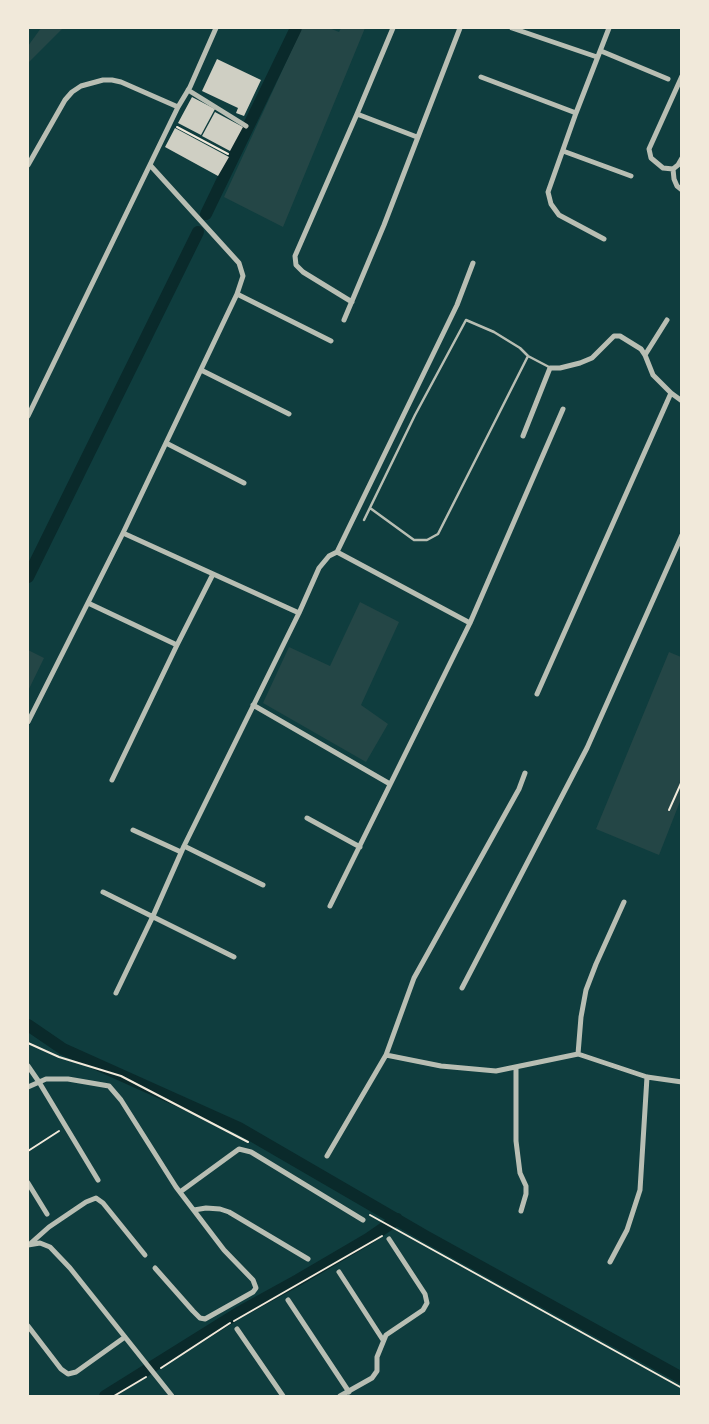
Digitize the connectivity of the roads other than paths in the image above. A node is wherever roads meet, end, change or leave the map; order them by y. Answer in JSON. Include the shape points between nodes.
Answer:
{"nodes":[{"id":1,"x":216,"y":28,"type":"edge"},
{"id":2,"x":393,"y":28,"type":"edge"},
{"id":3,"x":460,"y":28,"type":"edge"},
{"id":4,"x":512,"y":28,"type":"edge"},
{"id":5,"x":609,"y":28,"type":"edge"},
{"id":6,"x":600,"y":51,"type":"junction"},
{"id":7,"x":597,"y":57,"type":"junction"},
{"id":8,"x":682,"y":76,"type":"edge"},
{"id":9,"x":481,"y":77,"type":"dead end"},
{"id":10,"x":668,"y":79,"type":"dead end"},
{"id":11,"x":188,"y":90,"type":"junction"},
{"id":12,"x":178,"y":107,"type":"junction"},
{"id":13,"x":357,"y":114,"type":"junction"},
{"id":14,"x":576,"y":114,"type":"junction"},
{"id":15,"x":246,"y":126,"type":"dead end"},
{"id":16,"x":417,"y":137,"type":"junction"},
{"id":17,"x":563,"y":150,"type":"junction"},
{"id":18,"x":30,"y":154,"type":"edge"},
{"id":19,"x":682,"y":158,"type":"edge"},
{"id":20,"x":28,"y":165,"type":"edge"},
{"id":21,"x":150,"y":165,"type":"junction"},
{"id":22,"x":673,"y":168,"type":"junction"},
{"id":23,"x":631,"y":176,"type":"dead end"},
{"id":24,"x":682,"y":190,"type":"edge"},
{"id":25,"x":604,"y":239,"type":"dead end"},
{"id":26,"x":473,"y":263,"type":"dead end"},
{"id":27,"x":237,"y":294,"type":"junction"},
{"id":28,"x":352,"y":302,"type":"junction"},
{"id":29,"x":344,"y":320,"type":"dead end"},
{"id":30,"x":667,"y":320,"type":"dead end"},
{"id":31,"x":331,"y":341,"type":"dead end"},
{"id":32,"x":645,"y":355,"type":"junction"},
{"id":33,"x":528,"y":356,"type":"junction"},
{"id":34,"x":550,"y":368,"type":"junction"},
{"id":35,"x":201,"y":370,"type":"junction"},
{"id":36,"x":670,"y":393,"type":"junction"},
{"id":37,"x":682,"y":401,"type":"edge"},
{"id":38,"x":563,"y":409,"type":"dead end"},
{"id":39,"x":289,"y":414,"type":"dead end"},
{"id":40,"x":28,"y":416,"type":"edge"},
{"id":41,"x":523,"y":436,"type":"dead end"},
{"id":42,"x":166,"y":443,"type":"junction"},
{"id":43,"x":244,"y":483,"type":"dead end"},
{"id":44,"x":370,"y":508,"type":"junction"},
{"id":45,"x":364,"y":520,"type":"dead end"},
{"id":46,"x":123,"y":533,"type":"junction"},
{"id":47,"x":682,"y":535,"type":"edge"},
{"id":48,"x":337,"y":552,"type":"junction"},
{"id":49,"x":213,"y":574,"type":"junction"},
{"id":50,"x":88,"y":603,"type":"junction"},
{"id":51,"x":298,"y":613,"type":"junction"},
{"id":52,"x":470,"y":623,"type":"junction"},
{"id":53,"x":177,"y":645,"type":"junction"},
{"id":54,"x":538,"y":694,"type":"dead end"},
{"id":55,"x":253,"y":706,"type":"junction"},
{"id":56,"x":28,"y":722,"type":"edge"},
{"id":57,"x":524,"y":773,"type":"dead end"},
{"id":58,"x":112,"y":780,"type":"dead end"},
{"id":59,"x":390,"y":784,"type":"junction"},
{"id":60,"x":307,"y":818,"type":"dead end"},
{"id":61,"x":133,"y":830,"type":"dead end"},
{"id":62,"x":184,"y":846,"type":"junction"},
{"id":63,"x":360,"y":847,"type":"junction"},
{"id":64,"x":181,"y":852,"type":"junction"},
{"id":65,"x":263,"y":885,"type":"dead end"},
{"id":66,"x":103,"y":892,"type":"dead end"},
{"id":67,"x":624,"y":902,"type":"dead end"},
{"id":68,"x":330,"y":906,"type":"dead end"},
{"id":69,"x":153,"y":916,"type":"junction"},
{"id":70,"x":234,"y":957,"type":"dead end"},
{"id":71,"x":462,"y":988,"type":"dead end"},
{"id":72,"x":116,"y":993,"type":"dead end"},
{"id":73,"x":578,"y":1054,"type":"junction"},
{"id":74,"x":386,"y":1055,"type":"junction"},
{"id":75,"x":28,"y":1066,"type":"edge"},
{"id":76,"x":516,"y":1067,"type":"junction"},
{"id":77,"x":647,"y":1077,"type":"junction"},
{"id":78,"x":39,"y":1082,"type":"junction"},
{"id":79,"x":682,"y":1082,"type":"edge"},
{"id":80,"x":28,"y":1087,"type":"edge"},
{"id":81,"x":327,"y":1156,"type":"dead end"},
{"id":82,"x":98,"y":1180,"type":"dead end"},
{"id":83,"x":28,"y":1183,"type":"edge"},
{"id":84,"x":180,"y":1192,"type":"junction"},
{"id":85,"x":194,"y":1210,"type":"junction"},
{"id":86,"x":521,"y":1211,"type":"dead end"},
{"id":87,"x":47,"y":1214,"type":"dead end"},
{"id":88,"x":362,"y":1220,"type":"dead end"},
{"id":89,"x":389,"y":1239,"type":"dead end"},
{"id":90,"x":29,"y":1244,"type":"edge"},
{"id":91,"x":145,"y":1255,"type":"dead end"},
{"id":92,"x":308,"y":1259,"type":"dead end"},
{"id":93,"x":610,"y":1262,"type":"dead end"},
{"id":94,"x":155,"y":1268,"type":"dead end"},
{"id":95,"x":339,"y":1272,"type":"dead end"},
{"id":96,"x":288,"y":1300,"type":"dead end"},
{"id":97,"x":28,"y":1326,"type":"edge"},
{"id":98,"x":237,"y":1330,"type":"dead end"},
{"id":99,"x":125,"y":1337,"type":"junction"},
{"id":100,"x":383,"y":1340,"type":"junction"},
{"id":101,"x":349,"y":1392,"type":"junction"},
{"id":102,"x":172,"y":1396,"type":"edge"},
{"id":103,"x":283,"y":1396,"type":"edge"},
{"id":104,"x":340,"y":1396,"type":"edge"}],
"edges":[{"from":1,"to":11,"type":"street"},
{"from":2,"to":13,"type":"street"},
{"from":3,"to":16,"type":"street"},
{"from":4,"to":7,"type":"street"},
{"from":5,"to":6,"type":"street"},
{"from":6,"to":7,"type":"street"},
{"from":6,"to":10,"type":"street"},
{"from":7,"to":14,"type":"street"},
{"from":8,"to":22,"type":"street","via":[[649,149],[651,158],[663,168]]},
{"from":9,"to":14,"type":"street"},
{"from":11,"to":12,"type":"street"},
{"from":11,"to":15,"type":"street"},
{"from":12,"to":18,"type":"street","via":[[121,82],[93,82],[72,92]]},
{"from":12,"to":21,"type":"street"},
{"from":13,"to":16,"type":"street"},
{"from":13,"to":28,"type":"street","via":[[295,256],[296,265],[303,272]]},
{"from":14,"to":17,"type":"street"},
{"from":16,"to":28,"type":"street"},
{"from":17,"to":23,"type":"street"},
{"from":17,"to":25,"type":"street","via":[[548,192],[551,204],[558,215]]},
{"from":18,"to":20,"type":"street"},
{"from":19,"to":22,"type":"street"},
{"from":21,"to":27,"type":"street","via":[[239,263],[243,276]]},
{"from":21,"to":40,"type":"street"},
{"from":22,"to":24,"type":"street","via":[[674,179]]},
{"from":26,"to":48,"type":"street","via":[[458,305]]},
{"from":27,"to":31,"type":"street"},
{"from":27,"to":35,"type":"street"},
{"from":28,"to":29,"type":"street"},
{"from":30,"to":32,"type":"street"},
{"from":32,"to":34,"type":"street","via":[[629,340],[614,336],[592,358]]},
{"from":32,"to":36,"type":"street","via":[[653,375]]},
{"from":33,"to":34,"type":"lane"},
{"from":33,"to":44,"type":"lane","via":[[438,534],[427,540],[414,540]]},
{"from":33,"to":44,"type":"lane","via":[[494,332],[466,320]]},
{"from":34,"to":41,"type":"street"},
{"from":35,"to":39,"type":"street"},
{"from":35,"to":42,"type":"street"},
{"from":36,"to":37,"type":"street"},
{"from":36,"to":54,"type":"street"},
{"from":38,"to":52,"type":"street"},
{"from":42,"to":43,"type":"street"},
{"from":42,"to":46,"type":"street"},
{"from":44,"to":45,"type":"lane"},
{"from":46,"to":49,"type":"street"},
{"from":46,"to":50,"type":"street"},
{"from":47,"to":71,"type":"street","via":[[587,748]]},
{"from":48,"to":51,"type":"street","via":[[323,561]]},
{"from":48,"to":52,"type":"street"},
{"from":49,"to":51,"type":"street"},
{"from":49,"to":53,"type":"street"},
{"from":50,"to":53,"type":"street"},
{"from":50,"to":56,"type":"street"},
{"from":51,"to":55,"type":"street"},
{"from":52,"to":59,"type":"street"},
{"from":53,"to":58,"type":"street"},
{"from":55,"to":59,"type":"street"},
{"from":55,"to":62,"type":"street"},
{"from":57,"to":74,"type":"street","via":[[519,790],[414,978]]},
{"from":59,"to":63,"type":"street"},
{"from":60,"to":63,"type":"street"},
{"from":61,"to":64,"type":"street"},
{"from":62,"to":64,"type":"street"},
{"from":62,"to":65,"type":"street"},
{"from":63,"to":68,"type":"street"},
{"from":64,"to":69,"type":"street"},
{"from":66,"to":69,"type":"street"},
{"from":67,"to":73,"type":"street","via":[[586,990]]},
{"from":69,"to":70,"type":"street"},
{"from":69,"to":72,"type":"street"},
{"from":73,"to":76,"type":"street"},
{"from":73,"to":77,"type":"street"},
{"from":74,"to":76,"type":"street","via":[[441,1066],[496,1071]]},
{"from":74,"to":81,"type":"street"},
{"from":75,"to":78,"type":"street"},
{"from":76,"to":86,"type":"street","via":[[516,1140],[520,1172],[526,1186]]},
{"from":77,"to":79,"type":"street"},
{"from":77,"to":93,"type":"street","via":[[640,1190],[627,1230]]},
{"from":78,"to":80,"type":"street"},
{"from":78,"to":82,"type":"street"},
{"from":78,"to":84,"type":"street","via":[[68,1079],[109,1086],[122,1100]]},
{"from":83,"to":87,"type":"street"},
{"from":84,"to":85,"type":"street"},
{"from":84,"to":88,"type":"street","via":[[239,1149],[251,1152]]},
{"from":85,"to":92,"type":"street","via":[[206,1208],[229,1212]]},
{"from":85,"to":94,"type":"street","via":[[224,1250],[253,1280],[256,1288],[205,1319],[193,1312]]},
{"from":89,"to":100,"type":"street","via":[[425,1294],[427,1303],[423,1310]]},
{"from":90,"to":91,"type":"street","via":[[49,1227],[96,1198]]},
{"from":90,"to":99,"type":"street","via":[[40,1243],[50,1247]]},
{"from":95,"to":100,"type":"street"},
{"from":96,"to":101,"type":"street"},
{"from":97,"to":99,"type":"street","via":[[68,1374],[76,1372]]},
{"from":98,"to":103,"type":"street"},
{"from":99,"to":102,"type":"street"},
{"from":100,"to":101,"type":"street","via":[[372,1378]]},
{"from":101,"to":104,"type":"street"}]}
